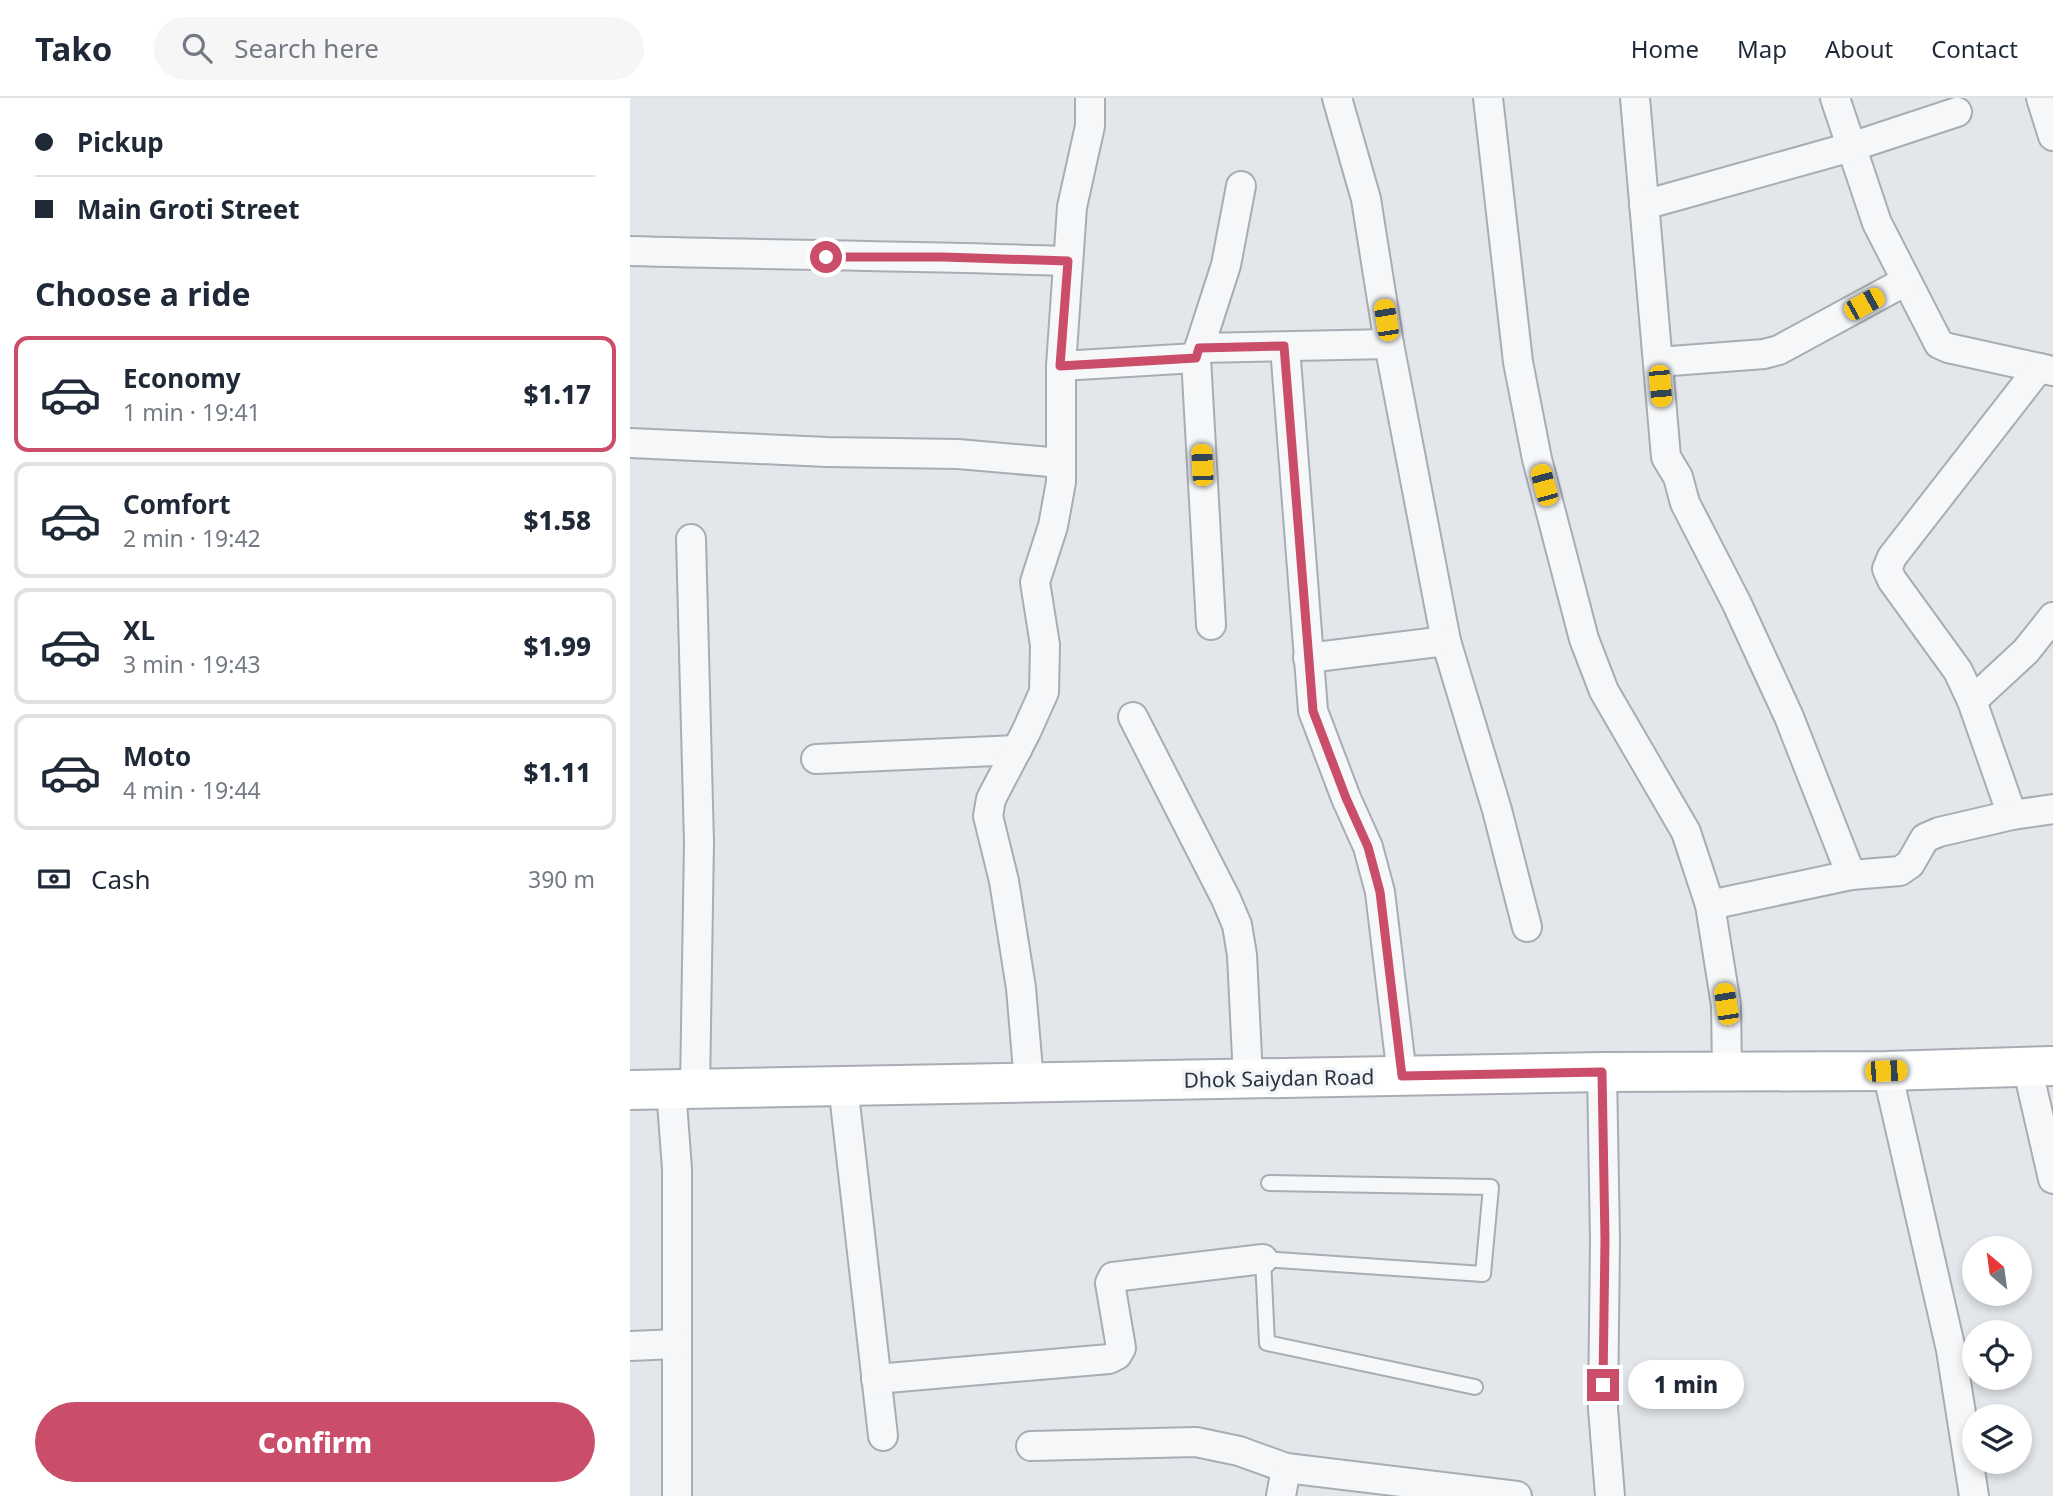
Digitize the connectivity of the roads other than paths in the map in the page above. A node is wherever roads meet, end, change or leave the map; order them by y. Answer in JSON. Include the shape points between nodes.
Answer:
{"nodes":[{"id":1,"x":1090,"y":98,"type":"edge"},
{"id":2,"x":1337,"y":98,"type":"edge"},
{"id":3,"x":1488,"y":98,"type":"edge"},
{"id":4,"x":1635,"y":98,"type":"edge"},
{"id":5,"x":1835,"y":98,"type":"edge"},
{"id":6,"x":2041,"y":98,"type":"edge"},
{"id":7,"x":1957,"y":112,"type":"dead end"},
{"id":8,"x":2053,"y":136,"type":"edge"},
{"id":9,"x":1851,"y":148,"type":"junction"},
{"id":10,"x":1241,"y":186,"type":"dead end"},
{"id":11,"x":1644,"y":205,"type":"junction"},
{"id":12,"x":630,"y":251,"type":"edge"},
{"id":13,"x":1068,"y":261,"type":"junction"},
{"id":14,"x":1906,"y":281,"type":"junction"},
{"id":15,"x":1390,"y":344,"type":"junction"},
{"id":16,"x":1284,"y":346,"type":"junction"},
{"id":17,"x":1198,"y":353,"type":"junction"},
{"id":18,"x":1658,"y":362,"type":"junction"},
{"id":19,"x":1060,"y":366,"type":"junction"},
{"id":20,"x":2046,"y":369,"type":"edge"},
{"id":21,"x":630,"y":443,"type":"edge"},
{"id":22,"x":1061,"y":463,"type":"junction"},
{"id":23,"x":691,"y":539,"type":"dead end"},
{"id":24,"x":2053,"y":617,"type":"edge"},
{"id":25,"x":1211,"y":625,"type":"dead end"},
{"id":26,"x":1446,"y":640,"type":"junction"},
{"id":27,"x":1308,"y":657,"type":"junction"},
{"id":28,"x":1972,"y":701,"type":"junction"},
{"id":29,"x":1133,"y":717,"type":"dead end"},
{"id":30,"x":1017,"y":750,"type":"junction"},
{"id":31,"x":816,"y":760,"type":"dead end"},
{"id":32,"x":2053,"y":809,"type":"edge"},
{"id":33,"x":2012,"y":815,"type":"junction"},
{"id":34,"x":1851,"y":874,"type":"junction"},
{"id":35,"x":1710,"y":905,"type":"junction"},
{"id":36,"x":1527,"y":927,"type":"dead end"},
{"id":37,"x":2040,"y":1066,"type":"edge"},
{"id":38,"x":1727,"y":1071,"type":"junction"},
{"id":39,"x":1886,"y":1071,"type":"junction"},
{"id":40,"x":1602,"y":1072,"type":"junction"},
{"id":41,"x":1402,"y":1076,"type":"junction"},
{"id":42,"x":1248,"y":1078,"type":"junction"},
{"id":43,"x":1029,"y":1082,"type":"junction"},
{"id":44,"x":843,"y":1086,"type":"junction"},
{"id":45,"x":683,"y":1089,"type":"junction"},
{"id":46,"x":630,"y":1090,"type":"edge"},
{"id":47,"x":2053,"y":1179,"type":"edge"},
{"id":48,"x":1269,"y":1183,"type":"dead end"},
{"id":49,"x":1263,"y":1259,"type":"junction"},
{"id":50,"x":677,"y":1344,"type":"junction"},
{"id":51,"x":630,"y":1346,"type":"edge"},
{"id":52,"x":876,"y":1379,"type":"junction"},
{"id":53,"x":1475,"y":1387,"type":"dead end"},
{"id":54,"x":883,"y":1436,"type":"dead end"},
{"id":55,"x":1031,"y":1447,"type":"dead end"},
{"id":56,"x":1286,"y":1468,"type":"junction"},
{"id":57,"x":677,"y":1496,"type":"edge"},
{"id":58,"x":1282,"y":1496,"type":"edge"},
{"id":59,"x":1517,"y":1496,"type":"edge"},
{"id":60,"x":1610,"y":1496,"type":"edge"},
{"id":61,"x":1975,"y":1496,"type":"edge"}],
"edges":[{"from":1,"to":13,"type":"street","via":[[1090,126],[1072,207]]},
{"from":2,"to":15,"type":"street","via":[[1367,199]]},
{"from":3,"to":35,"type":"street","via":[[1518,362],[1537,459],[1584,639],[1604,691],[1686,832]]},
{"from":4,"to":11,"type":"street"},
{"from":5,"to":9,"type":"street"},
{"from":6,"to":8,"type":"street"},
{"from":7,"to":9,"type":"street"},
{"from":9,"to":11,"type":"street"},
{"from":9,"to":14,"type":"street","via":[[1877,223]]},
{"from":10,"to":17,"type":"street","via":[[1226,265]]},
{"from":11,"to":18,"type":"street"},
{"from":12,"to":13,"type":"street"},
{"from":13,"to":19,"type":"street"},
{"from":14,"to":18,"type":"street","via":[[1779,350]]},
{"from":14,"to":20,"type":"street","via":[[1939,344]]},
{"from":15,"to":16,"type":"street"},
{"from":15,"to":26,"type":"street"},
{"from":16,"to":17,"type":"street"},
{"from":16,"to":27,"type":"street"},
{"from":17,"to":19,"type":"street"},
{"from":17,"to":25,"type":"street"},
{"from":18,"to":34,"type":"street","via":[[1666,457],[1788,717]]},
{"from":19,"to":22,"type":"street"},
{"from":20,"to":28,"type":"street","via":[[1892,557],[1887,569],[1958,671]]},
{"from":21,"to":22,"type":"street","via":[[958,454]]},
{"from":22,"to":30,"type":"street","via":[[1053,526],[1035,582],[1045,645],[1044,692]]},
{"from":23,"to":45,"type":"street","via":[[699,842]]},
{"from":24,"to":28,"type":"street","via":[[2026,651]]},
{"from":26,"to":27,"type":"street"},
{"from":26,"to":36,"type":"street"},
{"from":27,"to":41,"type":"street","via":[[1313,711],[1368,847],[1380,892]]},
{"from":28,"to":33,"type":"street"},
{"from":29,"to":42,"type":"street","via":[[1237,926]]},
{"from":30,"to":31,"type":"street"},
{"from":30,"to":43,"type":"street","via":[[991,799],[988,816],[1007,895]]},
{"from":32,"to":33,"type":"street"},
{"from":33,"to":34,"type":"street","via":[[1925,838],[1910,864],[1900,871]]},
{"from":34,"to":35,"type":"street"},
{"from":35,"to":38,"type":"street","via":[[1726,1004]]},
{"from":37,"to":39,"type":"main road","name":"Dhok Saiydan Road"},
{"from":37,"to":47,"type":"street"},
{"from":38,"to":39,"type":"main road","name":"Dhok Saiydan Road"},
{"from":38,"to":40,"type":"main road","name":"Dhok Saiydan Road"},
{"from":39,"to":61,"type":"street","via":[[1951,1350]]},
{"from":40,"to":41,"type":"main road","name":"Dhok Saiydan Road"},
{"from":40,"to":60,"type":"street","via":[[1603,1409]]},
{"from":41,"to":42,"type":"main road","name":"Dhok Saiydan Road"},
{"from":42,"to":43,"type":"main road","name":"Dhok Saiydan Road"},
{"from":43,"to":44,"type":"main road","name":"Dhok Saiydan Road"},
{"from":44,"to":45,"type":"main road","name":"Dhok Saiydan Road"},
{"from":44,"to":52,"type":"street"},
{"from":45,"to":46,"type":"main road","name":"Dhok Saiydan Road"},
{"from":45,"to":50,"type":"street","via":[[677,1169]]},
{"from":48,"to":49,"type":"lane","via":[[1491,1187],[1483,1274]]},
{"from":49,"to":52,"type":"street","via":[[1113,1277],[1110,1283],[1121,1348],[1109,1359]]},
{"from":49,"to":53,"type":"lane","via":[[1267,1343]]},
{"from":50,"to":51,"type":"street"},
{"from":50,"to":57,"type":"street"},
{"from":52,"to":54,"type":"street"},
{"from":55,"to":56,"type":"street","via":[[1196,1442]]},
{"from":56,"to":58,"type":"street"},
{"from":56,"to":59,"type":"street"}]}
